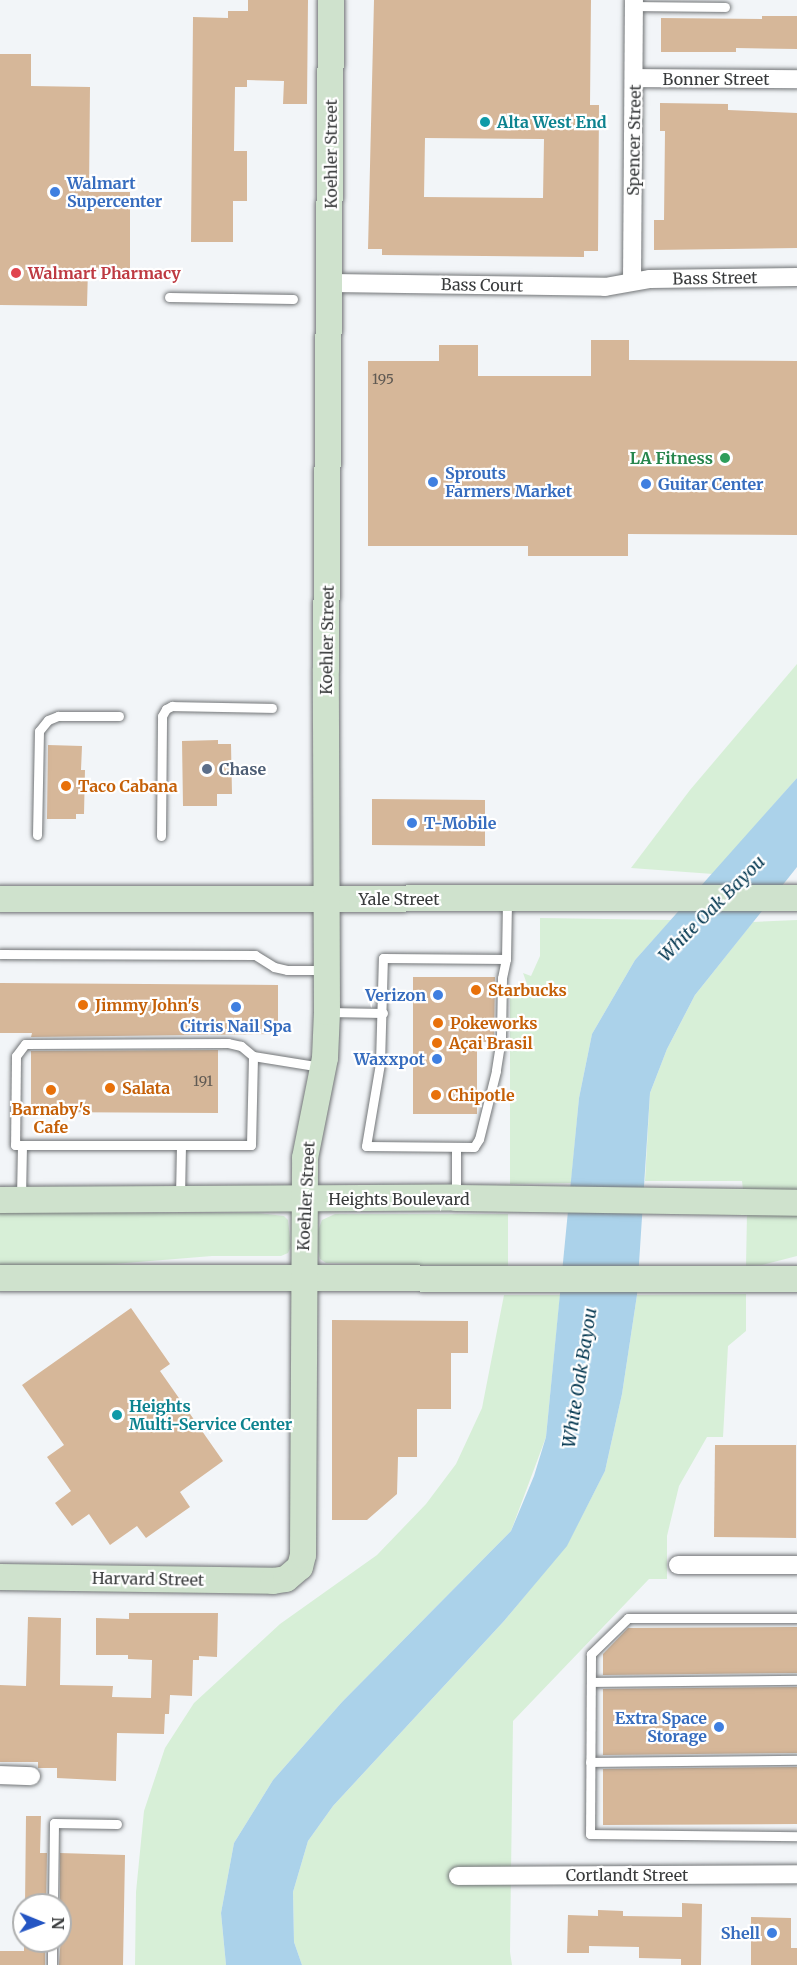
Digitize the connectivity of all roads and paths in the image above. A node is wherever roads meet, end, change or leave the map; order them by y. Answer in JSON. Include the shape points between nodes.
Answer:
{"nodes":[{"id":1,"x":332,"y":0,"type":"edge"},
{"id":2,"x":634,"y":3,"type":"edge"},
{"id":3,"x":725,"y":7,"type":"dead end"},
{"id":4,"x":635,"y":78,"type":"junction"},
{"id":5,"x":797,"y":79,"type":"edge"},
{"id":6,"x":797,"y":277,"type":"edge"},
{"id":7,"x":632,"y":281,"type":"junction"},
{"id":8,"x":331,"y":283,"type":"junction"},
{"id":9,"x":169,"y":297,"type":"dead end"},
{"id":10,"x":293,"y":299,"type":"dead end"},
{"id":11,"x":272,"y":708,"type":"dead end"},
{"id":12,"x":119,"y":716,"type":"dead end"},
{"id":13,"x":37,"y":835,"type":"dead end"},
{"id":14,"x":161,"y":836,"type":"dead end"},
{"id":15,"x":797,"y":898,"type":"edge"},
{"id":16,"x":0,"y":899,"type":"edge"},
{"id":17,"x":507,"y":899,"type":"junction"},
{"id":18,"x":327,"y":900,"type":"junction"},
{"id":19,"x":0,"y":954,"type":"edge"},
{"id":20,"x":506,"y":959,"type":"junction"},
{"id":21,"x":327,"y":969,"type":"junction"},
{"id":22,"x":327,"y":1012,"type":"junction"},
{"id":23,"x":383,"y":1013,"type":"junction"},
{"id":24,"x":253,"y":1056,"type":"junction"},
{"id":25,"x":323,"y":1068,"type":"junction"},
{"id":26,"x":22,"y":1145,"type":"junction"},
{"id":27,"x":181,"y":1145,"type":"junction"},
{"id":28,"x":456,"y":1147,"type":"junction"},
{"id":29,"x":456,"y":1198,"type":"junction"},
{"id":30,"x":180,"y":1199,"type":"junction"},
{"id":31,"x":304,"y":1199,"type":"junction"},
{"id":32,"x":11,"y":1200,"type":"edge"},
{"id":33,"x":797,"y":1203,"type":"edge"},
{"id":34,"x":0,"y":1278,"type":"edge"},
{"id":35,"x":303,"y":1279,"type":"junction"},
{"id":36,"x":797,"y":1279,"type":"edge"},
{"id":37,"x":678,"y":1565,"type":"dead end"},
{"id":38,"x":797,"y":1565,"type":"edge"},
{"id":39,"x":294,"y":1572,"type":"joint"},
{"id":40,"x":0,"y":1577,"type":"edge"},
{"id":41,"x":797,"y":1618,"type":"edge"},
{"id":42,"x":797,"y":1680,"type":"edge"},
{"id":43,"x":591,"y":1682,"type":"junction"},
{"id":44,"x":797,"y":1760,"type":"edge"},
{"id":45,"x":590,"y":1762,"type":"junction"},
{"id":46,"x":0,"y":1775,"type":"edge"},
{"id":47,"x":31,"y":1776,"type":"dead end"},
{"id":48,"x":117,"y":1824,"type":"dead end"},
{"id":49,"x":797,"y":1836,"type":"edge"},
{"id":50,"x":797,"y":1874,"type":"edge"},
{"id":51,"x":458,"y":1876,"type":"dead end"},
{"id":52,"x":53,"y":1893,"type":"edge"}],
"edges":[{"from":1,"to":8,"type":"main road","name":"Koehler Street"},
{"from":2,"to":3,"type":"lane"},
{"from":2,"to":4,"type":"street","name":"Spencer Street"},
{"from":4,"to":5,"type":"street","name":"Bonner Street"},
{"from":4,"to":7,"type":"street","name":"Spencer Street"},
{"from":6,"to":7,"type":"street","name":"Bass Street"},
{"from":7,"to":8,"type":"street","name":"Bass Court","via":[[605,287]]},
{"from":8,"to":18,"type":"main road","name":"Koehler Street"},
{"from":9,"to":10,"type":"lane"},
{"from":11,"to":14,"type":"lane","via":[[166,709],[162,716]]},
{"from":12,"to":13,"type":"lane","via":[[58,716],[48,720],[39,731]]},
{"from":15,"to":17,"type":"main road","name":"Yale Street"},
{"from":16,"to":18,"type":"main road","name":"Yale Street"},
{"from":17,"to":18,"type":"main road","name":"Yale Street"},
{"from":17,"to":20,"type":"lane"},
{"from":18,"to":21,"type":"main road","name":"Koehler Street"},
{"from":19,"to":21,"type":"lane","via":[[255,956],[287,970]]},
{"from":20,"to":23,"type":"lane","via":[[383,958]]},
{"from":20,"to":28,"type":"lane","via":[[501,1038],[479,1139],[474,1146]]},
{"from":21,"to":22,"type":"main road","name":"Koehler Street"},
{"from":22,"to":23,"type":"lane"},
{"from":22,"to":25,"type":"main road","name":"Koehler Street"},
{"from":23,"to":28,"type":"lane","via":[[380,1063],[366,1146]]},
{"from":24,"to":25,"type":"lane"},
{"from":24,"to":26,"type":"lane","via":[[241,1046],[228,1043],[25,1044],[16,1056],[15,1145]]},
{"from":24,"to":27,"type":"lane","via":[[251,1145]]},
{"from":25,"to":31,"type":"main road","name":"Koehler Street","via":[[305,1158]]},
{"from":26,"to":27,"type":"lane"},
{"from":26,"to":32,"type":"lane"},
{"from":27,"to":30,"type":"lane"},
{"from":28,"to":29,"type":"lane"},
{"from":29,"to":31,"type":"main road","name":"Heights Boulevard"},
{"from":29,"to":33,"type":"main road","name":"Heights Boulevard"},
{"from":30,"to":31,"type":"main road","name":"Heights Boulevard"},
{"from":30,"to":32,"type":"main road","name":"Heights Boulevard"},
{"from":31,"to":35,"type":"main road","name":"Koehler Street"},
{"from":34,"to":35,"type":"main road"},
{"from":35,"to":36,"type":"main road"},
{"from":35,"to":39,"type":"main road","name":"Koehler Street","via":[[303,1555],[300,1568]]},
{"from":37,"to":38,"type":"street"},
{"from":39,"to":40,"type":"main road","name":"Harvard Street","via":[[286,1580],[273,1581]]},
{"from":41,"to":43,"type":"lane","via":[[628,1618],[591,1654]]},
{"from":42,"to":43,"type":"lane"},
{"from":43,"to":45,"type":"lane"},
{"from":44,"to":45,"type":"lane"},
{"from":45,"to":49,"type":"lane","via":[[590,1834]]},
{"from":46,"to":47,"type":"street"},
{"from":48,"to":52,"type":"lane","via":[[54,1822]]},
{"from":50,"to":51,"type":"street","name":"Cortlandt Street"}]}
